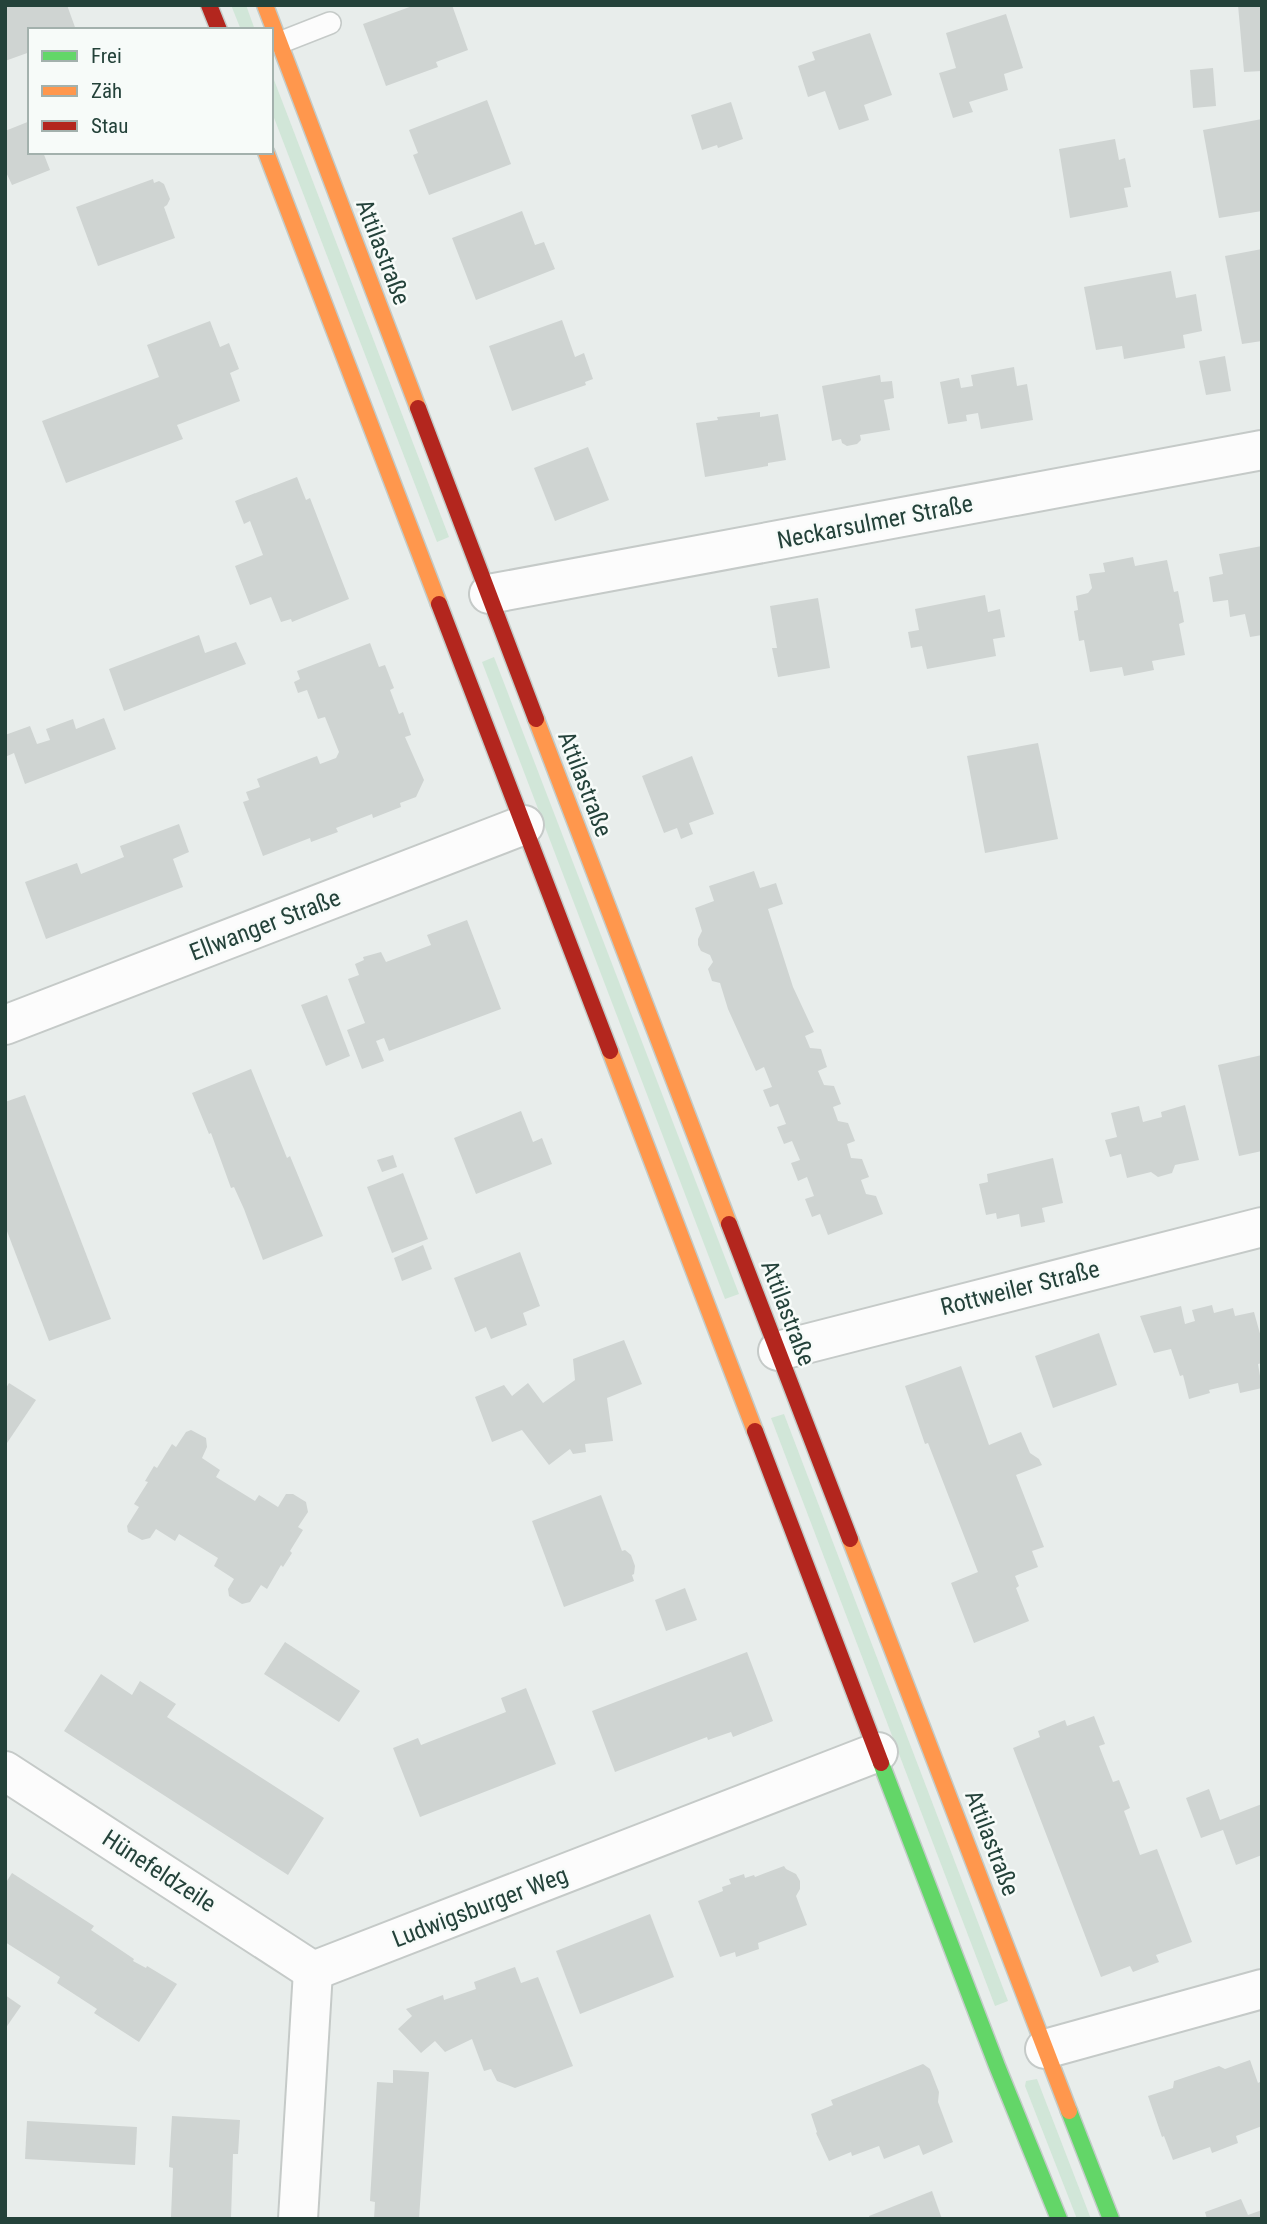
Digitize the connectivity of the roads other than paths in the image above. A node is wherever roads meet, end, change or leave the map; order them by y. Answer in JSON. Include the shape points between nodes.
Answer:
{"nodes":[{"id":1,"x":209,"y":5,"type":"edge"},
{"id":2,"x":265,"y":5,"type":"edge"},
{"id":3,"x":330,"y":23,"type":"dead end"},
{"id":4,"x":218,"y":28,"type":"edge"},
{"id":5,"x":279,"y":43,"type":"junction"},
{"id":6,"x":267,"y":154,"type":"edge"},
{"id":7,"x":1262,"y":450,"type":"edge"},
{"id":8,"x":466,"y":603,"type":"junction"},
{"id":9,"x":524,"y":825,"type":"junction"},
{"id":10,"x":5,"y":1025,"type":"edge"},
{"id":11,"x":1262,"y":1227,"type":"edge"},
{"id":12,"x":773,"y":1353,"type":"junction"},
{"id":13,"x":878,"y":1752,"type":"junction"},
{"id":14,"x":5,"y":1771,"type":"edge"},
{"id":15,"x":313,"y":1971,"type":"junction"},
{"id":16,"x":1262,"y":1989,"type":"edge"},
{"id":17,"x":1039,"y":2051,"type":"junction"},
{"id":18,"x":298,"y":2219,"type":"edge"},
{"id":19,"x":1059,"y":2219,"type":"edge"},
{"id":20,"x":1111,"y":2219,"type":"edge"}],
"edges":[{"from":1,"to":4,"type":"main road"},
{"from":2,"to":5,"type":"main road","name":"Attilastraße"},
{"from":3,"to":5,"type":"lane"},
{"from":5,"to":8,"type":"main road","name":"Attilastraße"},
{"from":6,"to":8,"type":"main road","name":"Attilastraße"},
{"from":7,"to":8,"type":"street","name":"Neckarsulmer Straße"},
{"from":8,"to":9,"type":"main road","name":"Attilastraße"},
{"from":8,"to":12,"type":"main road","name":"Attilastraße"},
{"from":9,"to":10,"type":"street","name":"Ellwanger Straße"},
{"from":9,"to":13,"type":"main road","name":"Attilastraße","via":[[738,1366]]},
{"from":11,"to":12,"type":"street","name":"Rottweiler Straße"},
{"from":12,"to":17,"type":"main road","name":"Attilastraße"},
{"from":13,"to":15,"type":"street","name":"Ludwigsburger Weg"},
{"from":13,"to":19,"type":"main road","name":"Attilastraße","via":[[1003,2064]]},
{"from":14,"to":15,"type":"street","name":"Hünefeldzeile"},
{"from":15,"to":18,"type":"street"},
{"from":16,"to":17,"type":"street"},
{"from":17,"to":20,"type":"main road","name":"Attilastraße"}]}
